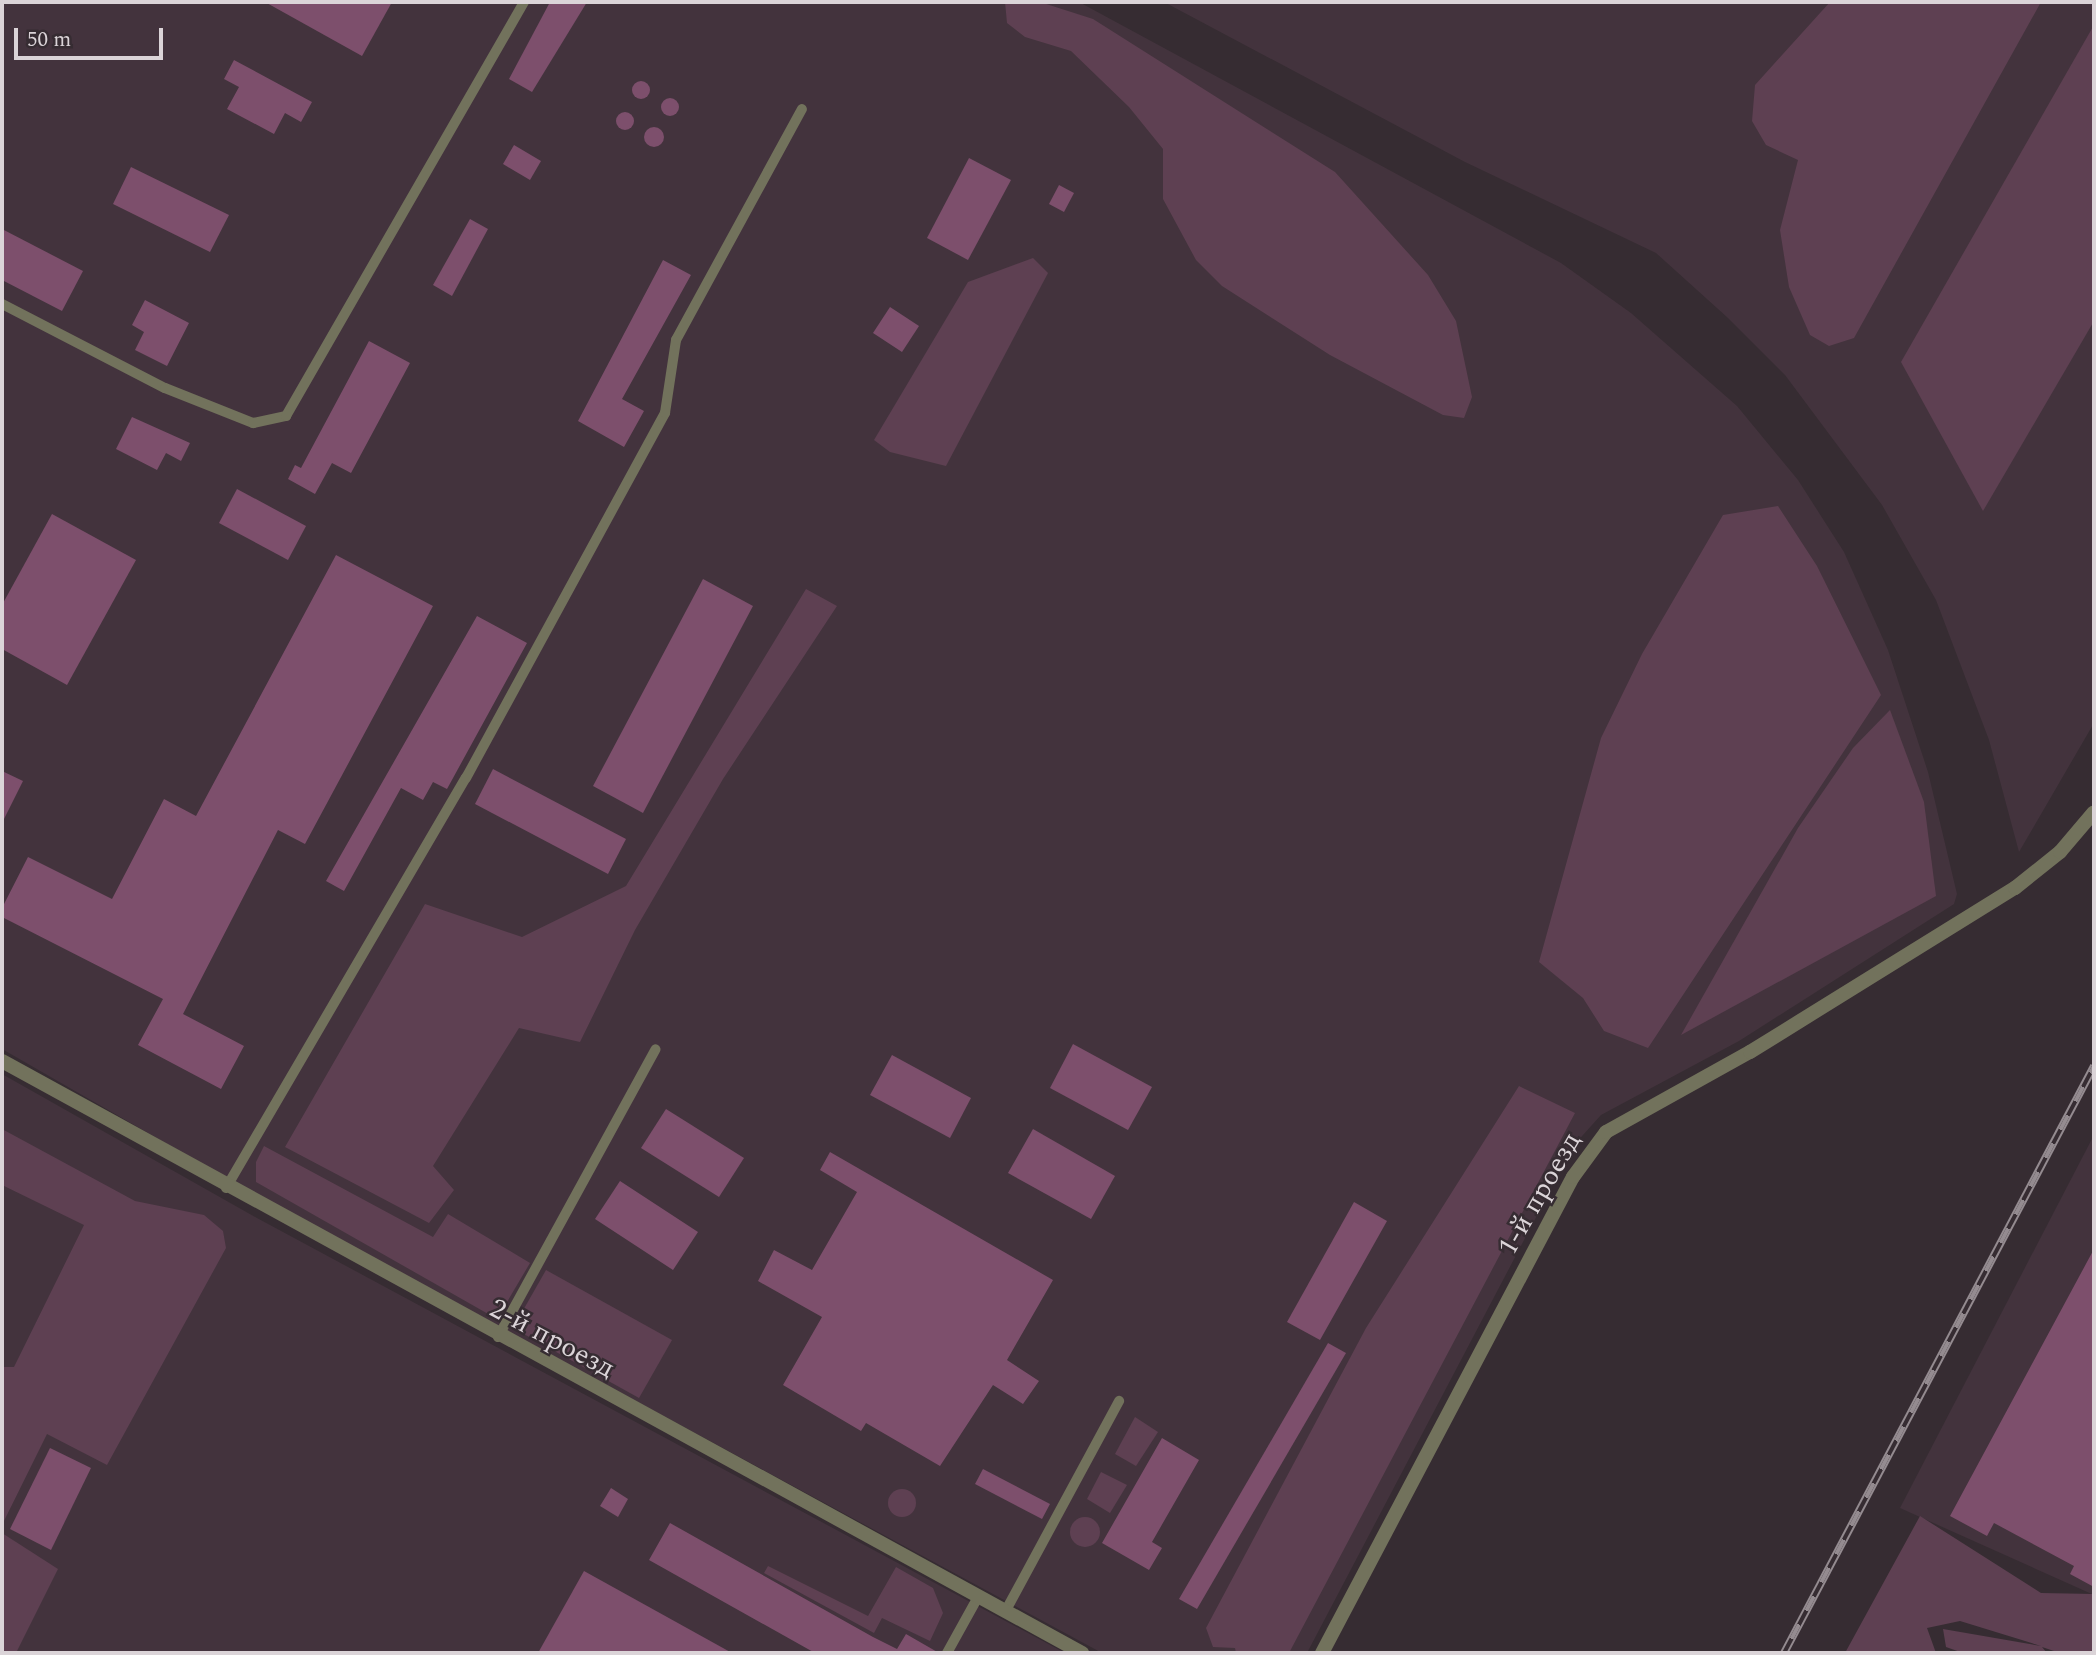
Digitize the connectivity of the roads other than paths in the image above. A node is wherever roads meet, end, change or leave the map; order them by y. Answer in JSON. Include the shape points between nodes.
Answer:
{"nodes":[{"id":1,"x":524,"y":2,"type":"edge"},
{"id":2,"x":802,"y":108,"type":"dead end"},
{"id":3,"x":2,"y":304,"type":"edge"},
{"id":4,"x":2094,"y":812,"type":"edge"},
{"id":5,"x":656,"y":1049,"type":"dead end"},
{"id":6,"x":2,"y":1061,"type":"edge"},
{"id":7,"x":226,"y":1188,"type":"junction"},
{"id":8,"x":498,"y":1337,"type":"junction"},
{"id":9,"x":1118,"y":1401,"type":"dead end"},
{"id":10,"x":978,"y":1597,"type":"junction"},
{"id":11,"x":1005,"y":1612,"type":"junction"},
{"id":12,"x":947,"y":1653,"type":"edge"},
{"id":13,"x":1082,"y":1653,"type":"edge"},
{"id":14,"x":1322,"y":1653,"type":"edge"}],
"edges":[{"from":1,"to":3,"type":"lane","via":[[286,416],[253,423],[135,375]]},
{"from":2,"to":7,"type":"lane","via":[[676,340],[658,425],[459,790]]},
{"from":4,"to":14,"type":"street","name":"1-й проезд","via":[[2060,852],[2015,888],[1750,1052],[1606,1132],[1573,1177]]},
{"from":5,"to":8,"type":"lane"},
{"from":6,"to":7,"type":"street","name":"2-й проезд"},
{"from":7,"to":8,"type":"street","name":"2-й проезд"},
{"from":8,"to":10,"type":"street","name":"2-й проезд"},
{"from":9,"to":11,"type":"lane"},
{"from":10,"to":11,"type":"street","name":"2-й проезд"},
{"from":10,"to":12,"type":"lane"},
{"from":11,"to":13,"type":"street","name":"2-й проезд"}]}
